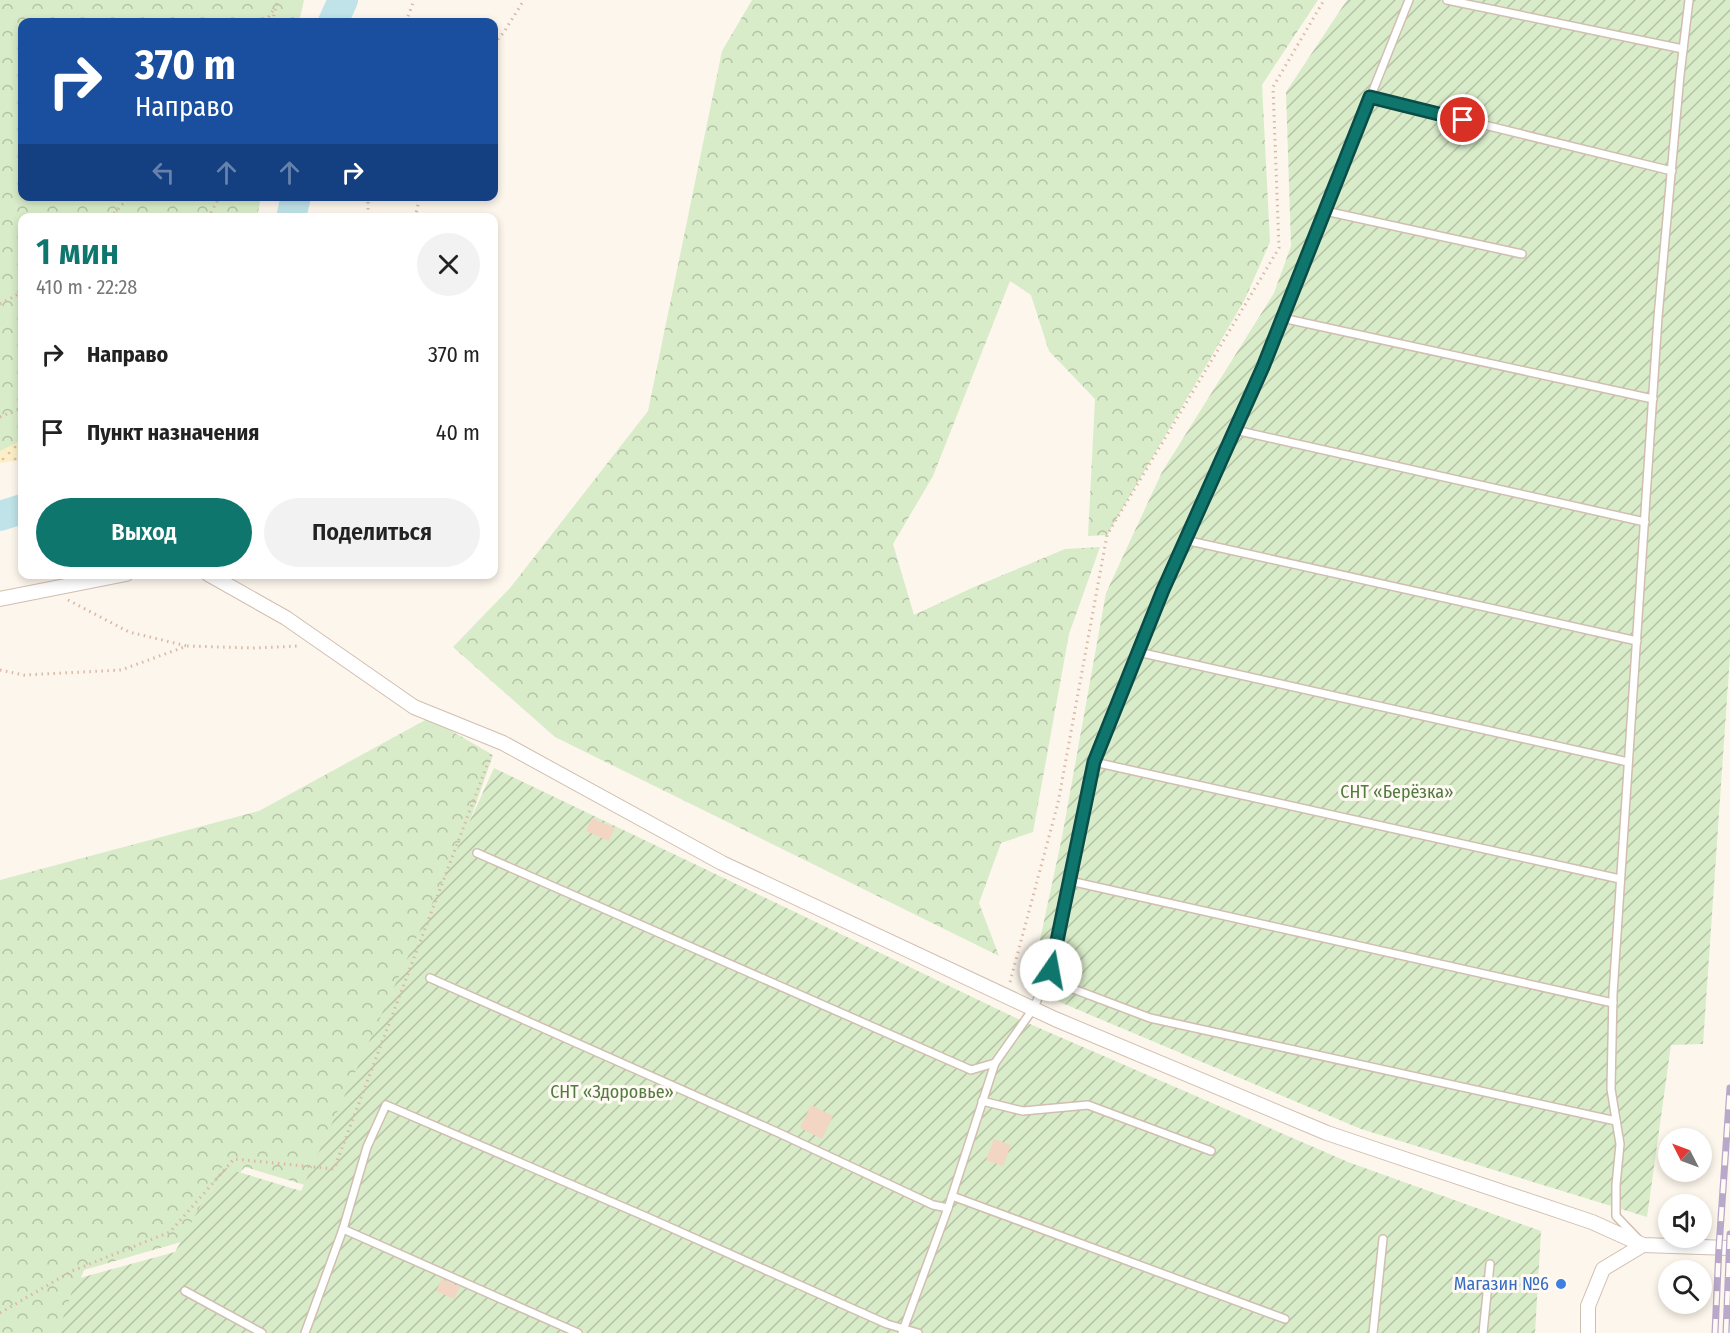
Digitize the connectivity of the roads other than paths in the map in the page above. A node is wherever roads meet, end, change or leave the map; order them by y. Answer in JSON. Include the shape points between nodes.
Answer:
{"nodes":[{"id":1,"x":1409,"y":0,"type":"edge"},
{"id":2,"x":1447,"y":0,"type":"edge"},
{"id":3,"x":1689,"y":0,"type":"edge"},
{"id":4,"x":1683,"y":49,"type":"junction"},
{"id":5,"x":1370,"y":97,"type":"junction"},
{"id":6,"x":1672,"y":171,"type":"junction"},
{"id":7,"x":1325,"y":211,"type":"junction"},
{"id":8,"x":1522,"y":254,"type":"dead end"},
{"id":9,"x":1282,"y":318,"type":"junction"},
{"id":10,"x":1653,"y":399,"type":"junction"},
{"id":11,"x":1235,"y":430,"type":"junction"},
{"id":12,"x":1645,"y":522,"type":"junction"},
{"id":13,"x":1185,"y":540,"type":"junction"},
{"id":14,"x":103,"y":579,"type":"edge"},
{"id":15,"x":217,"y":579,"type":"edge"},
{"id":16,"x":0,"y":599,"type":"edge"},
{"id":17,"x":1636,"y":641,"type":"junction"},
{"id":18,"x":1138,"y":652,"type":"junction"},
{"id":19,"x":1094,"y":762,"type":"junction"},
{"id":20,"x":1628,"y":762,"type":"junction"},
{"id":21,"x":477,"y":853,"type":"dead end"},
{"id":22,"x":1620,"y":879,"type":"junction"},
{"id":23,"x":1070,"y":881,"type":"junction"},
{"id":24,"x":430,"y":978,"type":"dead end"},
{"id":25,"x":1047,"y":979,"type":"junction"},
{"id":26,"x":1613,"y":1003,"type":"junction"},
{"id":27,"x":1033,"y":1009,"type":"junction"},
{"id":28,"x":994,"y":1063,"type":"junction"},
{"id":29,"x":982,"y":1101,"type":"junction"},
{"id":30,"x":1616,"y":1121,"type":"junction"},
{"id":31,"x":1211,"y":1151,"type":"dead end"},
{"id":32,"x":952,"y":1196,"type":"junction"},
{"id":33,"x":948,"y":1208,"type":"junction"},
{"id":34,"x":343,"y":1229,"type":"junction"},
{"id":35,"x":1383,"y":1239,"type":"dead end"},
{"id":36,"x":1643,"y":1245,"type":"junction"},
{"id":37,"x":1730,"y":1248,"type":"edge"},
{"id":38,"x":1490,"y":1264,"type":"dead end"},
{"id":39,"x":185,"y":1291,"type":"dead end"},
{"id":40,"x":1285,"y":1319,"type":"dead end"},
{"id":41,"x":903,"y":1331,"type":"edge"},
{"id":42,"x":262,"y":1333,"type":"edge"},
{"id":43,"x":305,"y":1333,"type":"edge"},
{"id":44,"x":578,"y":1333,"type":"edge"},
{"id":45,"x":918,"y":1333,"type":"edge"},
{"id":46,"x":1373,"y":1333,"type":"edge"},
{"id":47,"x":1483,"y":1333,"type":"edge"},
{"id":48,"x":1588,"y":1333,"type":"edge"}],
"edges":[{"from":1,"to":5,"type":"lane"},
{"from":2,"to":4,"type":"lane"},
{"from":3,"to":4,"type":"lane"},
{"from":4,"to":6,"type":"lane"},
{"from":5,"to":6,"type":"lane"},
{"from":5,"to":7,"type":"lane"},
{"from":6,"to":10,"type":"lane"},
{"from":7,"to":8,"type":"lane"},
{"from":7,"to":9,"type":"lane"},
{"from":9,"to":10,"type":"lane"},
{"from":9,"to":11,"type":"lane"},
{"from":10,"to":12,"type":"lane"},
{"from":11,"to":12,"type":"lane"},
{"from":11,"to":13,"type":"lane"},
{"from":12,"to":17,"type":"lane"},
{"from":13,"to":17,"type":"lane"},
{"from":13,"to":18,"type":"lane"},
{"from":14,"to":16,"type":"street"},
{"from":15,"to":27,"type":"street","via":[[286,618],[414,707],[496,741],[722,863]]},
{"from":17,"to":20,"type":"lane"},
{"from":18,"to":19,"type":"lane"},
{"from":18,"to":20,"type":"lane"},
{"from":19,"to":22,"type":"lane"},
{"from":19,"to":23,"type":"lane"},
{"from":20,"to":22,"type":"lane"},
{"from":21,"to":28,"type":"lane","via":[[971,1070]]},
{"from":22,"to":26,"type":"lane"},
{"from":23,"to":25,"type":"lane"},
{"from":23,"to":26,"type":"lane"},
{"from":24,"to":33,"type":"lane","via":[[933,1205]]},
{"from":25,"to":27,"type":"lane"},
{"from":25,"to":30,"type":"lane","via":[[1150,1018]]},
{"from":26,"to":30,"type":"lane","via":[[1611,1089]]},
{"from":27,"to":28,"type":"lane"},
{"from":27,"to":36,"type":"street","via":[[1327,1133],[1592,1222]]},
{"from":28,"to":29,"type":"lane"},
{"from":29,"to":31,"type":"lane","via":[[1023,1111],[1088,1105]]},
{"from":29,"to":32,"type":"lane"},
{"from":30,"to":36,"type":"lane","via":[[1620,1144],[1616,1216]]},
{"from":32,"to":33,"type":"lane"},
{"from":32,"to":40,"type":"lane"},
{"from":33,"to":41,"type":"lane"},
{"from":34,"to":41,"type":"lane","via":[[367,1147],[386,1105]]},
{"from":34,"to":43,"type":"lane"},
{"from":34,"to":44,"type":"lane"},
{"from":35,"to":46,"type":"lane"},
{"from":36,"to":37,"type":"street"},
{"from":36,"to":48,"type":"street","via":[[1603,1269],[1588,1306]]},
{"from":38,"to":47,"type":"lane"},
{"from":39,"to":42,"type":"lane"},
{"from":41,"to":45,"type":"lane"}]}
